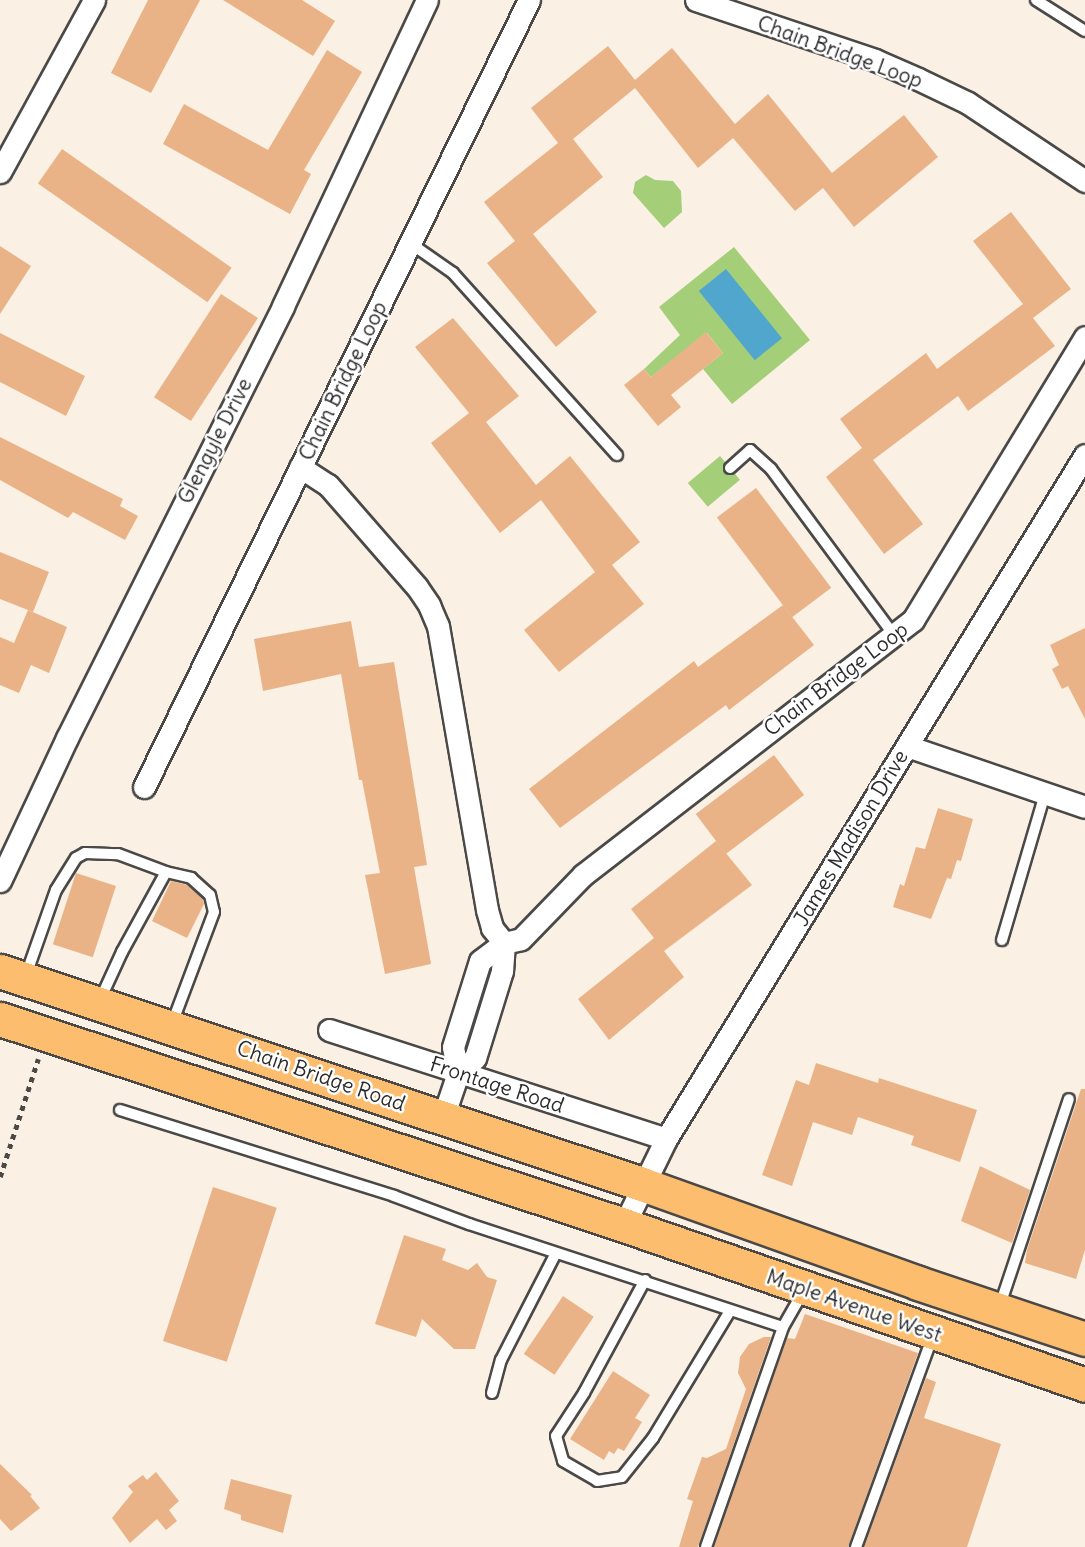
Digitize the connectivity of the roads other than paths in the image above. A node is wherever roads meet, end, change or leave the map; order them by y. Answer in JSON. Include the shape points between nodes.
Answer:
{"nodes":[{"id":1,"x":94,"y":0,"type":"edge"},
{"id":2,"x":427,"y":0,"type":"edge"},
{"id":3,"x":529,"y":0,"type":"edge"},
{"id":4,"x":696,"y":0,"type":"edge"},
{"id":5,"x":1036,"y":0,"type":"edge"},
{"id":6,"x":1085,"y":31,"type":"edge"},
{"id":7,"x":0,"y":172,"type":"edge"},
{"id":8,"x":1085,"y":181,"type":"edge"},
{"id":9,"x":410,"y":243,"type":"junction"},
{"id":10,"x":1085,"y":337,"type":"edge"},
{"id":11,"x":1085,"y":455,"type":"edge"},
{"id":12,"x":617,"y":456,"type":"dead end"},
{"id":13,"x":300,"y":467,"type":"junction"},
{"id":14,"x":730,"y":468,"type":"dead end"},
{"id":15,"x":894,"y":635,"type":"junction"},
{"id":16,"x":907,"y":746,"type":"junction"},
{"id":17,"x":144,"y":787,"type":"dead end"},
{"id":18,"x":1045,"y":794,"type":"junction"},
{"id":19,"x":1085,"y":807,"type":"edge"},
{"id":20,"x":166,"y":872,"type":"junction"},
{"id":21,"x":0,"y":881,"type":"edge"},
{"id":22,"x":1002,"y":940,"type":"dead end"},
{"id":23,"x":503,"y":943,"type":"junction"},
{"id":24,"x":13,"y":975,"type":"edge"},
{"id":25,"x":98,"y":1003,"type":"junction"},
{"id":26,"x":0,"y":1019,"type":"edge"},
{"id":27,"x":171,"y":1026,"type":"junction"},
{"id":28,"x":329,"y":1030,"type":"dead end"},
{"id":29,"x":458,"y":1073,"type":"junction"},
{"id":30,"x":1069,"y":1099,"type":"dead end"},
{"id":31,"x":120,"y":1110,"type":"dead end"},
{"id":32,"x":443,"y":1117,"type":"junction"},
{"id":33,"x":666,"y":1139,"type":"junction"},
{"id":34,"x":642,"y":1184,"type":"junction"},
{"id":35,"x":624,"y":1225,"type":"junction"},
{"id":36,"x":556,"y":1253,"type":"junction"},
{"id":37,"x":645,"y":1280,"type":"junction"},
{"id":38,"x":804,"y":1289,"type":"junction"},
{"id":39,"x":998,"y":1310,"type":"junction"},
{"id":40,"x":730,"y":1311,"type":"junction"},
{"id":41,"x":783,"y":1327,"type":"junction"},
{"id":42,"x":934,"y":1333,"type":"junction"},
{"id":43,"x":1085,"y":1339,"type":"edge"},
{"id":44,"x":1085,"y":1385,"type":"edge"},
{"id":45,"x":492,"y":1393,"type":"dead end"},
{"id":46,"x":706,"y":1547,"type":"edge"},
{"id":47,"x":856,"y":1547,"type":"edge"}],
"edges":[{"from":1,"to":7,"type":"street"},
{"from":2,"to":21,"type":"street","name":"Glengyle Drive","via":[[283,306]]},
{"from":3,"to":9,"type":"street","name":"Chain Bridge Loop"},
{"from":4,"to":8,"type":"street","name":"Chain Bridge Loop","via":[[918,79],[968,103]]},
{"from":5,"to":6,"type":"lane"},
{"from":9,"to":12,"type":"lane","via":[[453,272]]},
{"from":9,"to":13,"type":"street","name":"Chain Bridge Loop"},
{"from":10,"to":15,"type":"street","name":"Chain Bridge Loop","via":[[913,620]]},
{"from":11,"to":16,"type":"street","name":"James Madison Drive"},
{"from":13,"to":17,"type":"street"},
{"from":13,"to":23,"type":"street","name":"Chain Bridge Loop","via":[[328,485],[429,605],[438,626],[487,909],[492,928]]},
{"from":14,"to":15,"type":"lane","via":[[750,450],[771,469]]},
{"from":15,"to":23,"type":"street","name":"Chain Bridge Loop","via":[[583,875],[521,939]]},
{"from":16,"to":18,"type":"street"},
{"from":16,"to":33,"type":"street","name":"James Madison Drive"},
{"from":18,"to":19,"type":"street"},
{"from":18,"to":22,"type":"lane"},
{"from":20,"to":24,"type":"lane","via":[[118,854],[85,853],[76,858]]},
{"from":20,"to":25,"type":"lane"},
{"from":20,"to":27,"type":"lane","via":[[191,878],[210,895],[214,912]]},
{"from":23,"to":29,"type":"street","name":"Chain Bridge Loop","via":[[481,961],[453,1047]]},
{"from":24,"to":25,"type":"main road","name":"Chain Bridge Road"},
{"from":25,"to":27,"type":"main road","name":"Chain Bridge Road"},
{"from":26,"to":35,"type":"main road"},
{"from":27,"to":32,"type":"main road","name":"Chain Bridge Road"},
{"from":28,"to":29,"type":"street","name":"Frontage Road"},
{"from":29,"to":32,"type":"street","name":"Chain Bridge Loop"},
{"from":29,"to":33,"type":"street","name":"Frontage Road"},
{"from":30,"to":39,"type":"lane"},
{"from":31,"to":36,"type":"lane","via":[[394,1196]]},
{"from":32,"to":34,"type":"main road","name":"Chain Bridge Road"},
{"from":33,"to":34,"type":"street","name":"James Madison Drive"},
{"from":34,"to":35,"type":"street","name":"James Madison Drive"},
{"from":34,"to":39,"type":"main road","name":"Maple Avenue West"},
{"from":35,"to":38,"type":"main road","name":"Maple Avenue West"},
{"from":36,"to":37,"type":"lane"},
{"from":36,"to":45,"type":"lane","via":[[501,1360]]},
{"from":37,"to":40,"type":"lane"},
{"from":37,"to":40,"type":"lane","via":[[556,1436],[563,1461],[597,1481],[622,1477],[675,1405]]},
{"from":38,"to":41,"type":"lane"},
{"from":38,"to":42,"type":"main road","name":"Maple Avenue West"},
{"from":39,"to":43,"type":"main road","name":"Maple Avenue West"},
{"from":40,"to":41,"type":"lane"},
{"from":41,"to":46,"type":"lane"},
{"from":42,"to":44,"type":"main road","name":"Maple Avenue West"},
{"from":42,"to":47,"type":"lane"}]}
